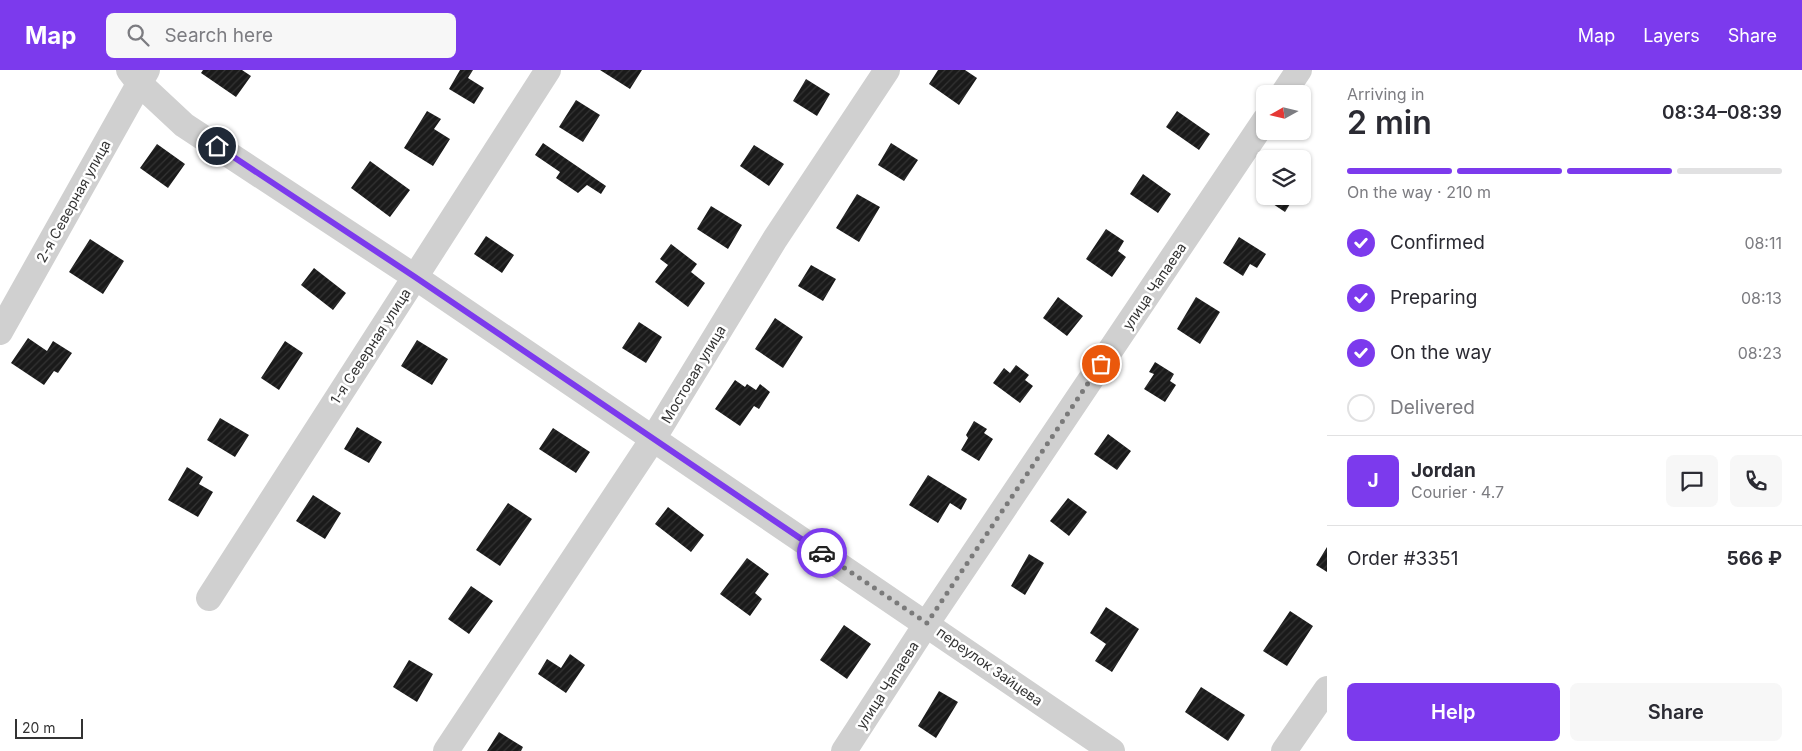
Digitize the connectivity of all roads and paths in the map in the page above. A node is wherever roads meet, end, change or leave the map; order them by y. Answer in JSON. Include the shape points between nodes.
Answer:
{"nodes":[{"id":1,"x":548,"y":70,"type":"edge"},
{"id":2,"x":888,"y":70,"type":"edge"},
{"id":3,"x":1299,"y":70,"type":"edge"},
{"id":4,"x":138,"y":74,"type":"edge"},
{"id":5,"x":1289,"y":85,"type":"edge"},
{"id":6,"x":1256,"y":133,"type":"edge"},
{"id":7,"x":415,"y":277,"type":"junction"},
{"id":8,"x":0,"y":332,"type":"edge"},
{"id":9,"x":653,"y":439,"type":"junction"},
{"id":10,"x":209,"y":598,"type":"dead end"},
{"id":11,"x":927,"y":623,"type":"junction"},
{"id":12,"x":1327,"y":689,"type":"edge"},
{"id":13,"x":446,"y":751,"type":"edge"},
{"id":14,"x":844,"y":751,"type":"edge"},
{"id":15,"x":1112,"y":751,"type":"edge"},
{"id":16,"x":1284,"y":751,"type":"edge"}],
"edges":[{"from":1,"to":7,"type":"street","name":"1-я Северная улица"},
{"from":2,"to":9,"type":"street","name":"Мостовая улица","via":[[775,239]]},
{"from":3,"to":5,"type":"street"},
{"from":4,"to":7,"type":"street","name":"переулок Зайцева","via":[[184,125]]},
{"from":4,"to":8,"type":"street","name":"2-я Северная улица"},
{"from":6,"to":11,"type":"street","name":"улица Чапаева"},
{"from":7,"to":9,"type":"street","name":"переулок Зайцева"},
{"from":7,"to":10,"type":"street","name":"1-я Северная улица"},
{"from":9,"to":11,"type":"street","name":"переулок Зайцева"},
{"from":9,"to":13,"type":"street","name":"Мостовая улица"},
{"from":11,"to":14,"type":"street","name":"улица Чапаева"},
{"from":11,"to":15,"type":"street","name":"переулок Зайцева"},
{"from":12,"to":16,"type":"street"}]}
